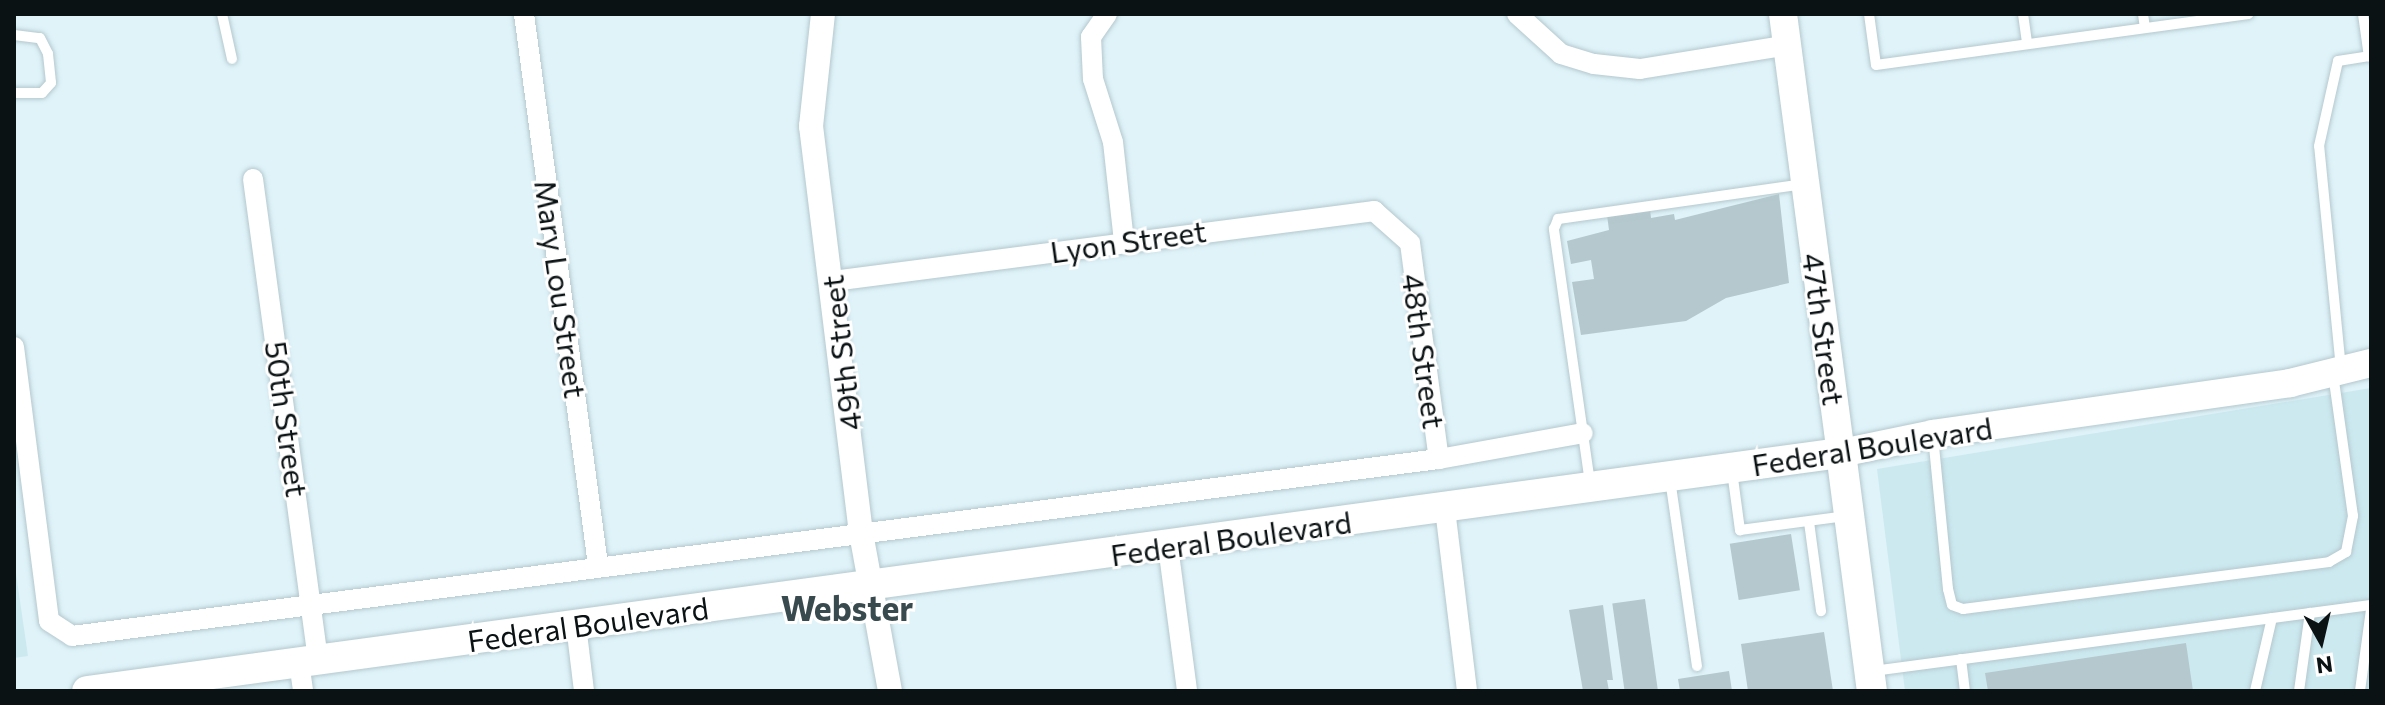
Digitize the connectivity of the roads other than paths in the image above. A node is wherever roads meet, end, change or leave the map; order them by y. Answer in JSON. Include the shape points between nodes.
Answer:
{"nodes":[{"id":1,"x":222,"y":14,"type":"edge"},
{"id":2,"x":524,"y":14,"type":"edge"},
{"id":3,"x":823,"y":14,"type":"edge"},
{"id":4,"x":1107,"y":14,"type":"edge"},
{"id":5,"x":1517,"y":14,"type":"edge"},
{"id":6,"x":1783,"y":14,"type":"edge"},
{"id":7,"x":1869,"y":14,"type":"edge"},
{"id":8,"x":2023,"y":14,"type":"edge"},
{"id":9,"x":2143,"y":14,"type":"edge"},
{"id":10,"x":2249,"y":14,"type":"edge"},
{"id":11,"x":2363,"y":14,"type":"edge"},
{"id":12,"x":2145,"y":28,"type":"junction"},
{"id":13,"x":14,"y":35,"type":"edge"},
{"id":14,"x":2027,"y":44,"type":"junction"},
{"id":15,"x":1788,"y":45,"type":"junction"},
{"id":16,"x":2370,"y":57,"type":"edge"},
{"id":17,"x":232,"y":59,"type":"dead end"},
{"id":18,"x":14,"y":93,"type":"edge"},
{"id":19,"x":253,"y":179,"type":"dead end"},
{"id":20,"x":1805,"y":184,"type":"junction"},
{"id":21,"x":1124,"y":241,"type":"junction"},
{"id":22,"x":1410,"y":243,"type":"joint"},
{"id":23,"x":833,"y":281,"type":"junction"},
{"id":24,"x":14,"y":347,"type":"edge"},
{"id":25,"x":2371,"y":363,"type":"edge"},
{"id":26,"x":2337,"y":372,"type":"junction"},
{"id":27,"x":1583,"y":433,"type":"junction"},
{"id":28,"x":1933,"y":434,"type":"junction"},
{"id":29,"x":1841,"y":453,"type":"junction"},
{"id":30,"x":1439,"y":459,"type":"junction"},
{"id":31,"x":1732,"y":469,"type":"junction"},
{"id":32,"x":1670,"y":477,"type":"junction"},
{"id":33,"x":1590,"y":488,"type":"junction"},
{"id":34,"x":1445,"y":509,"type":"junction"},
{"id":35,"x":1848,"y":516,"type":"junction"},
{"id":36,"x":1809,"y":522,"type":"junction"},
{"id":37,"x":861,"y":533,"type":"junction"},
{"id":38,"x":1168,"y":546,"type":"junction"},
{"id":39,"x":598,"y":565,"type":"junction"},
{"id":40,"x":871,"y":586,"type":"junction"},
{"id":41,"x":312,"y":603,"type":"junction"},
{"id":42,"x":2371,"y":608,"type":"edge"},
{"id":43,"x":1821,"y":611,"type":"dead end"},
{"id":44,"x":2310,"y":613,"type":"junction"},
{"id":45,"x":2272,"y":618,"type":"junction"},
{"id":46,"x":576,"y":625,"type":"junction"},
{"id":47,"x":1961,"y":659,"type":"junction"},
{"id":48,"x":1697,"y":666,"type":"dead end"},
{"id":49,"x":307,"y":671,"type":"edge"},
{"id":50,"x":1871,"y":681,"type":"edge"},
{"id":51,"x":144,"y":687,"type":"edge"},
{"id":52,"x":87,"y":691,"type":"edge"},
{"id":53,"x":584,"y":691,"type":"edge"},
{"id":54,"x":890,"y":691,"type":"edge"},
{"id":55,"x":1187,"y":691,"type":"edge"},
{"id":56,"x":1467,"y":691,"type":"edge"},
{"id":57,"x":1965,"y":691,"type":"edge"},
{"id":58,"x":2255,"y":691,"type":"edge"},
{"id":59,"x":2299,"y":691,"type":"edge"},
{"id":60,"x":2360,"y":691,"type":"edge"}],
"edges":[{"from":1,"to":17,"type":"lane"},
{"from":2,"to":39,"type":"street","name":"Mary Lou Street"},
{"from":3,"to":23,"type":"street","name":"49th Street","via":[[811,126]]},
{"from":4,"to":21,"type":"street","via":[[1091,37],[1093,79],[1113,142]]},
{"from":5,"to":15,"type":"street","via":[[1561,54],[1594,64],[1640,69]]},
{"from":6,"to":15,"type":"main road","name":"47th Street"},
{"from":7,"to":14,"type":"lane","via":[[1876,65]]},
{"from":8,"to":14,"type":"lane"},
{"from":9,"to":12,"type":"lane"},
{"from":10,"to":12,"type":"lane"},
{"from":11,"to":16,"type":"lane"},
{"from":12,"to":14,"type":"lane"},
{"from":13,"to":18,"type":"lane","via":[[40,38],[51,83],[42,93]]},
{"from":15,"to":20,"type":"main road","name":"47th Street"},
{"from":16,"to":26,"type":"lane","via":[[2338,61],[2319,146]]},
{"from":19,"to":41,"type":"street","name":"50th Street"},
{"from":20,"to":27,"type":"lane","via":[[1558,219],[1554,229]]},
{"from":20,"to":29,"type":"main road","name":"47th Street"},
{"from":21,"to":22,"type":"street","name":"Lyon Street","via":[[1359,209],[1374,211]]},
{"from":21,"to":23,"type":"street","name":"Lyon Street"},
{"from":22,"to":30,"type":"street","name":"48th Street"},
{"from":23,"to":37,"type":"street","name":"49th Street"},
{"from":24,"to":41,"type":"street","via":[[49,621],[72,636]]},
{"from":25,"to":26,"type":"main road","name":"Federal Boulevard"},
{"from":26,"to":28,"type":"main road","name":"Federal Boulevard"},
{"from":26,"to":28,"type":"lane","via":[[2353,516],[2346,552],[2329,562],[1963,609],[1952,605],[1948,589]]},
{"from":27,"to":30,"type":"street"},
{"from":27,"to":33,"type":"lane"},
{"from":28,"to":29,"type":"main road","name":"Federal Boulevard"},
{"from":29,"to":31,"type":"main road","name":"Federal Boulevard"},
{"from":29,"to":35,"type":"main road","name":"47th Street"},
{"from":30,"to":37,"type":"street"},
{"from":31,"to":32,"type":"main road","name":"Federal Boulevard"},
{"from":31,"to":36,"type":"lane","via":[[1740,530]]},
{"from":32,"to":33,"type":"main road","name":"Federal Boulevard"},
{"from":32,"to":48,"type":"lane"},
{"from":33,"to":34,"type":"main road","name":"Federal Boulevard"},
{"from":34,"to":38,"type":"main road","name":"Federal Boulevard"},
{"from":34,"to":56,"type":"street"},
{"from":35,"to":36,"type":"lane"},
{"from":35,"to":50,"type":"main road","name":"47th Street"},
{"from":36,"to":43,"type":"lane"},
{"from":37,"to":39,"type":"street"},
{"from":37,"to":40,"type":"street","name":"49th Street"},
{"from":38,"to":40,"type":"main road","name":"Federal Boulevard"},
{"from":38,"to":55,"type":"street"},
{"from":39,"to":41,"type":"street"},
{"from":40,"to":46,"type":"main road","name":"Federal Boulevard"},
{"from":40,"to":54,"type":"street","name":"49th Street"},
{"from":41,"to":49,"type":"street","name":"50th Street"},
{"from":42,"to":44,"type":"lane"},
{"from":42,"to":60,"type":"lane"},
{"from":44,"to":45,"type":"lane"},
{"from":44,"to":59,"type":"lane"},
{"from":45,"to":47,"type":"lane"},
{"from":45,"to":58,"type":"lane"},
{"from":46,"to":49,"type":"main road","name":"Federal Boulevard"},
{"from":46,"to":53,"type":"street"},
{"from":47,"to":50,"type":"lane"},
{"from":47,"to":57,"type":"lane"},
{"from":49,"to":51,"type":"main road","name":"Federal Boulevard"},
{"from":51,"to":52,"type":"main road","name":"Federal Boulevard"}]}
